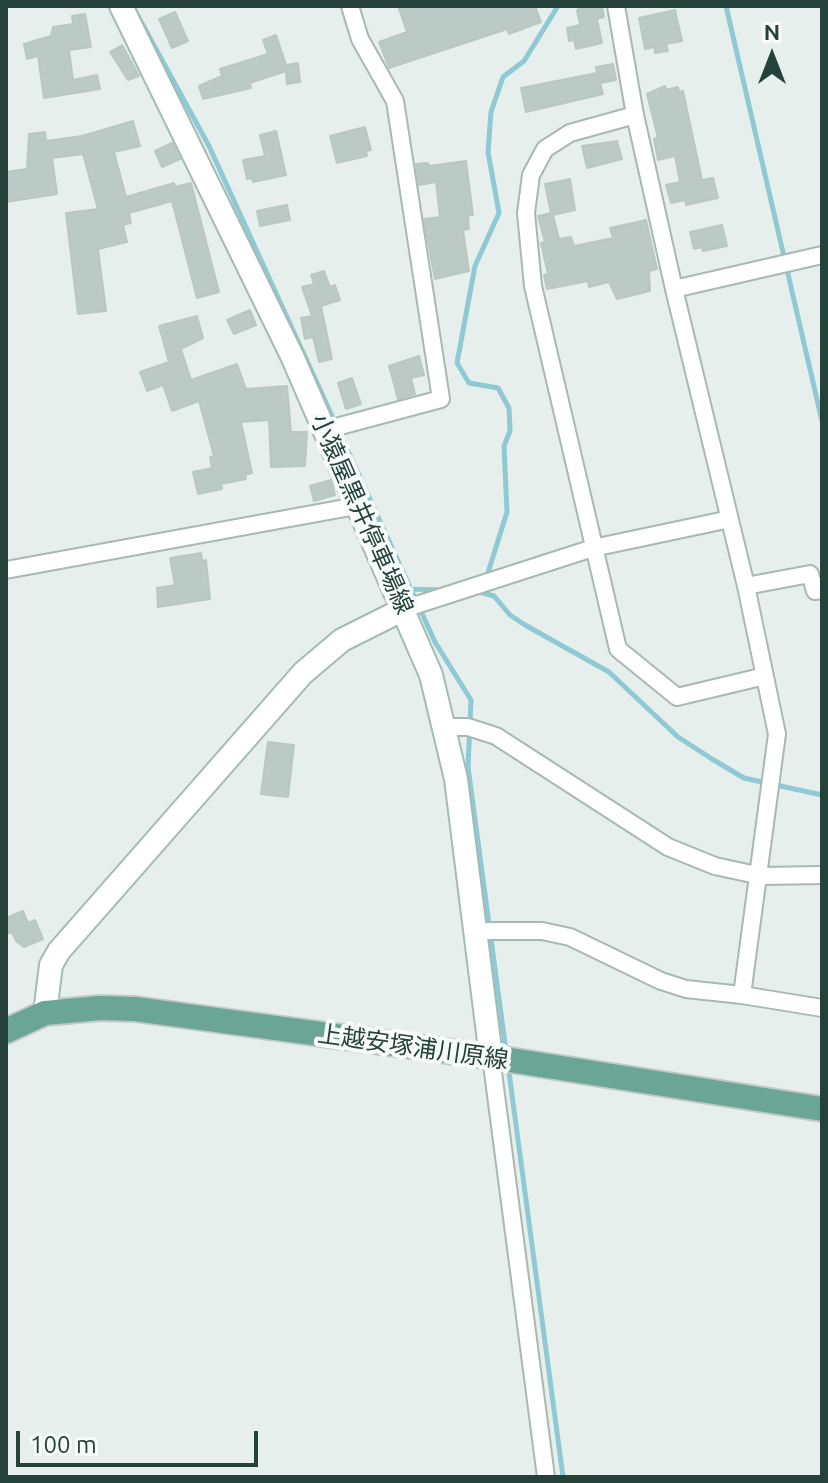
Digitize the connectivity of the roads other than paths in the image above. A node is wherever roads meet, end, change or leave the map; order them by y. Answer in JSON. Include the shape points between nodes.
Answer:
{"nodes":[{"id":1,"x":121,"y":6,"type":"edge"},
{"id":2,"x":350,"y":6,"type":"edge"},
{"id":3,"x":616,"y":6,"type":"edge"},
{"id":4,"x":635,"y":115,"type":"junction"},
{"id":5,"x":822,"y":255,"type":"edge"},
{"id":6,"x":674,"y":289,"type":"junction"},
{"id":7,"x":325,"y":430,"type":"junction"},
{"id":8,"x":356,"y":506,"type":"junction"},
{"id":9,"x":730,"y":519,"type":"junction"},
{"id":10,"x":593,"y":548,"type":"junction"},
{"id":11,"x":6,"y":570,"type":"edge"},
{"id":12,"x":746,"y":586,"type":"junction"},
{"id":13,"x":822,"y":590,"type":"edge"},
{"id":14,"x":404,"y":609,"type":"junction"},
{"id":15,"x":765,"y":676,"type":"junction"},
{"id":16,"x":445,"y":727,"type":"junction"},
{"id":17,"x":822,"y":875,"type":"edge"},
{"id":18,"x":761,"y":876,"type":"junction"},
{"id":19,"x":477,"y":931,"type":"junction"},
{"id":20,"x":742,"y":995,"type":"junction"},
{"id":21,"x":822,"y":1008,"type":"edge"},
{"id":22,"x":45,"y":1013,"type":"junction"},
{"id":23,"x":6,"y":1031,"type":"edge"},
{"id":24,"x":491,"y":1057,"type":"junction"},
{"id":25,"x":822,"y":1109,"type":"edge"},
{"id":26,"x":546,"y":1477,"type":"edge"}],
"edges":[{"from":1,"to":7,"type":"main road","name":"小猿屋黒井停車場線","via":[[243,249]]},
{"from":2,"to":7,"type":"street","via":[[360,39],[395,101],[441,399]]},
{"from":3,"to":4,"type":"street"},
{"from":4,"to":6,"type":"street"},
{"from":4,"to":10,"type":"street","via":[[570,133],[545,149],[531,175],[526,213],[533,286]]},
{"from":5,"to":6,"type":"street"},
{"from":6,"to":9,"type":"street"},
{"from":7,"to":8,"type":"main road","name":"小猿屋黒井停車場線"},
{"from":8,"to":11,"type":"street"},
{"from":8,"to":14,"type":"main road","name":"小猿屋黒井停車場線"},
{"from":9,"to":10,"type":"street"},
{"from":9,"to":12,"type":"street"},
{"from":10,"to":14,"type":"street"},
{"from":10,"to":15,"type":"street","via":[[618,649],[646,674],[677,697]]},
{"from":12,"to":13,"type":"street","via":[[810,574],[815,591]]},
{"from":12,"to":15,"type":"street"},
{"from":14,"to":16,"type":"main road","name":"小猿屋黒井停車場線"},
{"from":14,"to":22,"type":"main road","via":[[342,640],[303,673],[59,951],[51,965]]},
{"from":15,"to":18,"type":"street","via":[[777,734]]},
{"from":16,"to":18,"type":"street","via":[[496,736],[668,847],[715,866]]},
{"from":16,"to":19,"type":"main road","name":"小猿屋黒井停車場線"},
{"from":17,"to":18,"type":"street"},
{"from":18,"to":20,"type":"street"},
{"from":19,"to":20,"type":"street","via":[[542,931],[570,937],[661,981]]},
{"from":19,"to":24,"type":"main road","name":"小猿屋黒井停車場線"},
{"from":20,"to":21,"type":"street"},
{"from":22,"to":23,"type":"main road","name":"上越安塚浦川原線"},
{"from":22,"to":24,"type":"main road","name":"上越安塚浦川原線","via":[[135,1009]]},
{"from":24,"to":25,"type":"main road","name":"上越安塚浦川原線"},
{"from":24,"to":26,"type":"street"}]}
